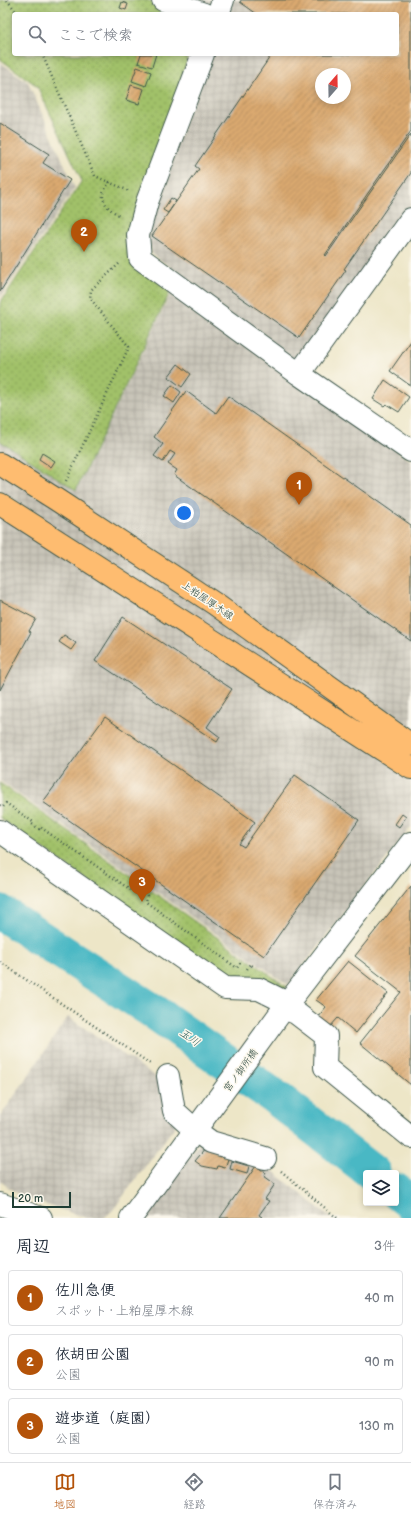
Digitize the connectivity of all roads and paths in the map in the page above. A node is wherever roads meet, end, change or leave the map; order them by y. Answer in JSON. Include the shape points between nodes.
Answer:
{"nodes":[{"id":1,"x":7,"y":0,"type":"edge"},
{"id":2,"x":163,"y":0,"type":"edge"},
{"id":3,"x":223,"y":0,"type":"edge"},
{"id":4,"x":16,"y":12,"type":"edge"},
{"id":5,"x":198,"y":12,"type":"edge"},
{"id":6,"x":219,"y":12,"type":"edge"},
{"id":7,"x":43,"y":56,"type":"edge"},
{"id":8,"x":202,"y":56,"type":"edge"},
{"id":9,"x":110,"y":182,"type":"junction"},
{"id":10,"x":129,"y":196,"type":"dead end"},
{"id":11,"x":123,"y":212,"type":"dead end"},
{"id":12,"x":120,"y":215,"type":"junction"},
{"id":13,"x":411,"y":219,"type":"edge"},
{"id":14,"x":120,"y":223,"type":"dead end"},
{"id":15,"x":125,"y":260,"type":"dead end"},
{"id":16,"x":299,"y":374,"type":"junction"},
{"id":17,"x":411,"y":451,"type":"edge"},
{"id":18,"x":0,"y":464,"type":"edge"},
{"id":19,"x":57,"y":500,"type":"junction"},
{"id":20,"x":0,"y":504,"type":"edge"},
{"id":21,"x":411,"y":745,"type":"edge"},
{"id":22,"x":411,"y":768,"type":"edge"},
{"id":23,"x":0,"y":805,"type":"edge"},
{"id":24,"x":0,"y":831,"type":"edge"},
{"id":25,"x":411,"y":842,"type":"edge"},
{"id":26,"x":0,"y":962,"type":"edge"},
{"id":27,"x":256,"y":968,"type":"dead end"},
{"id":28,"x":281,"y":1012,"type":"junction"},
{"id":29,"x":168,"y":1076,"type":"joint"},
{"id":30,"x":198,"y":1127,"type":"junction"},
{"id":31,"x":411,"y":1137,"type":"edge"},
{"id":32,"x":265,"y":1158,"type":"joint"},
{"id":33,"x":0,"y":1204,"type":"edge"},
{"id":34,"x":41,"y":1218,"type":"edge"},
{"id":35,"x":131,"y":1218,"type":"edge"},
{"id":36,"x":337,"y":1218,"type":"edge"}],
"edges":[{"from":1,"to":4,"type":"path"},
{"from":2,"to":5,"type":"street"},
{"from":3,"to":6,"type":"street"},
{"from":7,"to":9,"type":"path","via":[[95,176]]},
{"from":8,"to":16,"type":"street","via":[[147,202],[138,235],[140,258]]},
{"from":9,"to":10,"type":"path","via":[[127,190]]},
{"from":9,"to":12,"type":"path","via":[[103,196],[107,206],[115,214]]},
{"from":11,"to":12,"type":"path"},
{"from":12,"to":14,"type":"path"},
{"from":13,"to":16,"type":"street"},
{"from":15,"to":19,"type":"path","via":[[91,290],[90,298],[129,347]]},
{"from":16,"to":17,"type":"street"},
{"from":18,"to":19,"type":"main road","name":"上粕屋厚木線"},
{"from":19,"to":21,"type":"main road","name":"上粕屋厚木線","via":[[215,604]]},
{"from":20,"to":22,"type":"main road"},
{"from":23,"to":27,"type":"path","via":[[3,807],[6,803],[39,829],[40,827],[131,890],[142,890],[147,896],[146,902],[237,968],[240,964],[246,969],[250,964]]},
{"from":24,"to":28,"type":"street","via":[[225,988],[258,989],[279,999]]},
{"from":25,"to":28,"type":"street","name":"宮ノ御所橋"},
{"from":26,"to":29,"type":"path"},
{"from":28,"to":30,"type":"street","name":"宮ノ御所橋"},
{"from":28,"to":31,"type":"street","via":[[296,1013],[326,1036],[325,1067]]},
{"from":29,"to":30,"type":"street","via":[[174,1111]]},
{"from":30,"to":32,"type":"street","via":[[211,1142]]},
{"from":30,"to":35,"type":"street","name":"宮ノ御所橋"},
{"from":32,"to":36,"type":"path"},
{"from":33,"to":34,"type":"street"}]}
